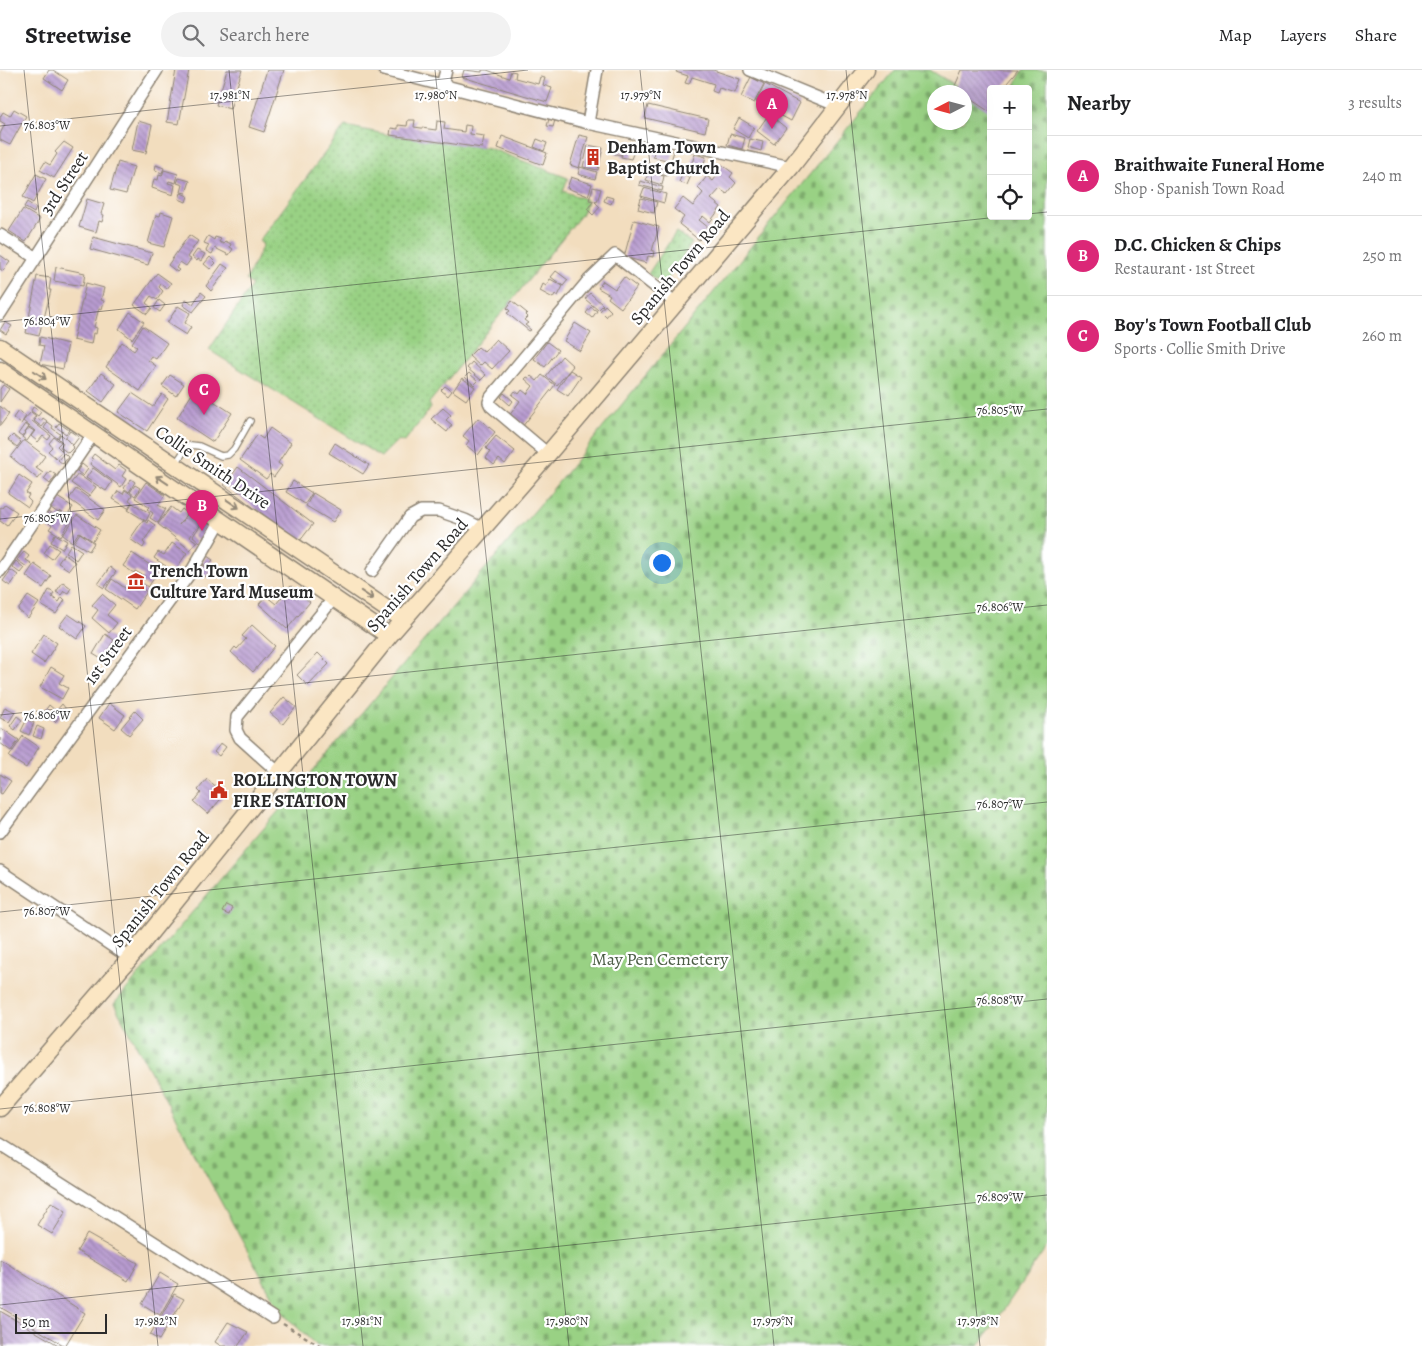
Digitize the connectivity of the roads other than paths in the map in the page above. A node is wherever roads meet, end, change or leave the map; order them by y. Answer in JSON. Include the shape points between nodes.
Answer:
{"nodes":[{"id":1,"x":157,"y":70,"type":"edge"},
{"id":2,"x":385,"y":70,"type":"edge"},
{"id":3,"x":446,"y":70,"type":"edge"},
{"id":4,"x":597,"y":70,"type":"edge"},
{"id":5,"x":750,"y":70,"type":"edge"},
{"id":6,"x":866,"y":70,"type":"edge"},
{"id":7,"x":442,"y":86,"type":"junction"},
{"id":8,"x":838,"y":106,"type":"junction"},
{"id":9,"x":588,"y":123,"type":"junction"},
{"id":10,"x":791,"y":167,"type":"junction"},
{"id":11,"x":0,"y":235,"type":"edge"},
{"id":12,"x":36,"y":258,"type":"junction"},
{"id":13,"x":676,"y":303,"type":"junction"},
{"id":14,"x":0,"y":314,"type":"edge"},
{"id":15,"x":0,"y":347,"type":"edge"},
{"id":16,"x":0,"y":370,"type":"edge"},
{"id":17,"x":250,"y":421,"type":"dead end"},
{"id":18,"x":94,"y":433,"type":"junction"},
{"id":19,"x":548,"y":454,"type":"junction"},
{"id":20,"x":174,"y":465,"type":"junction"},
{"id":21,"x":221,"y":520,"type":"junction"},
{"id":22,"x":482,"y":529,"type":"junction"},
{"id":23,"x":0,"y":570,"type":"edge"},
{"id":24,"x":372,"y":571,"type":"dead end"},
{"id":25,"x":334,"y":598,"type":"junction"},
{"id":26,"x":404,"y":620,"type":"junction"},
{"id":27,"x":389,"y":636,"type":"junction"},
{"id":28,"x":279,"y":773,"type":"junction"},
{"id":29,"x":0,"y":832,"type":"edge"},
{"id":30,"x":0,"y":871,"type":"edge"},
{"id":31,"x":130,"y":958,"type":"junction"},
{"id":32,"x":0,"y":1108,"type":"edge"},
{"id":33,"x":0,"y":1144,"type":"edge"},
{"id":34,"x":273,"y":1318,"type":"road end"}],
"edges":[{"from":1,"to":12,"type":"street","name":"3rd Street"},
{"from":2,"to":7,"type":"street"},
{"from":3,"to":7,"type":"street"},
{"from":4,"to":9,"type":"street"},
{"from":5,"to":8,"type":"street"},
{"from":6,"to":8,"type":"main road","name":"Spanish Town Road"},
{"from":7,"to":9,"type":"street"},
{"from":8,"to":10,"type":"main road","name":"Spanish Town Road"},
{"from":9,"to":10,"type":"street"},
{"from":10,"to":13,"type":"main road","name":"Spanish Town Road"},
{"from":11,"to":12,"type":"street"},
{"from":12,"to":14,"type":"street","name":"3rd Street"},
{"from":13,"to":19,"type":"main road","name":"Spanish Town Road"},
{"from":13,"to":19,"type":"street","via":[[615,255],[588,282],[489,402]]},
{"from":15,"to":20,"type":"main road","name":"Collie Smith Drive","one_way":true},
{"from":16,"to":18,"type":"main road"},
{"from":17,"to":20,"type":"lane","via":[[228,455],[221,456],[191,445]]},
{"from":21,"to":18,"type":"main road","one_way":true},
{"from":18,"to":23,"type":"street"},
{"from":19,"to":22,"type":"main road","name":"Spanish Town Road"},
{"from":20,"to":26,"type":"main road","name":"Collie Smith Drive","one_way":true},
{"from":21,"to":25,"type":"main road"},
{"from":21,"to":29,"type":"street","name":"1st Street","via":[[193,569]]},
{"from":22,"to":24,"type":"street","via":[[439,511],[421,511],[410,517]]},
{"from":22,"to":26,"type":"main road","name":"Spanish Town Road"},
{"from":25,"to":27,"type":"main road"},
{"from":25,"to":28,"type":"street","via":[[237,717],[236,730],[240,738]]},
{"from":26,"to":27,"type":"main road","name":"Spanish Town Road"},
{"from":27,"to":28,"type":"main road","name":"Spanish Town Road"},
{"from":28,"to":31,"type":"main road","name":"Spanish Town Road"},
{"from":30,"to":31,"type":"street"},
{"from":31,"to":32,"type":"main road","name":"Spanish Town Road"},
{"from":33,"to":34,"type":"street"}]}
